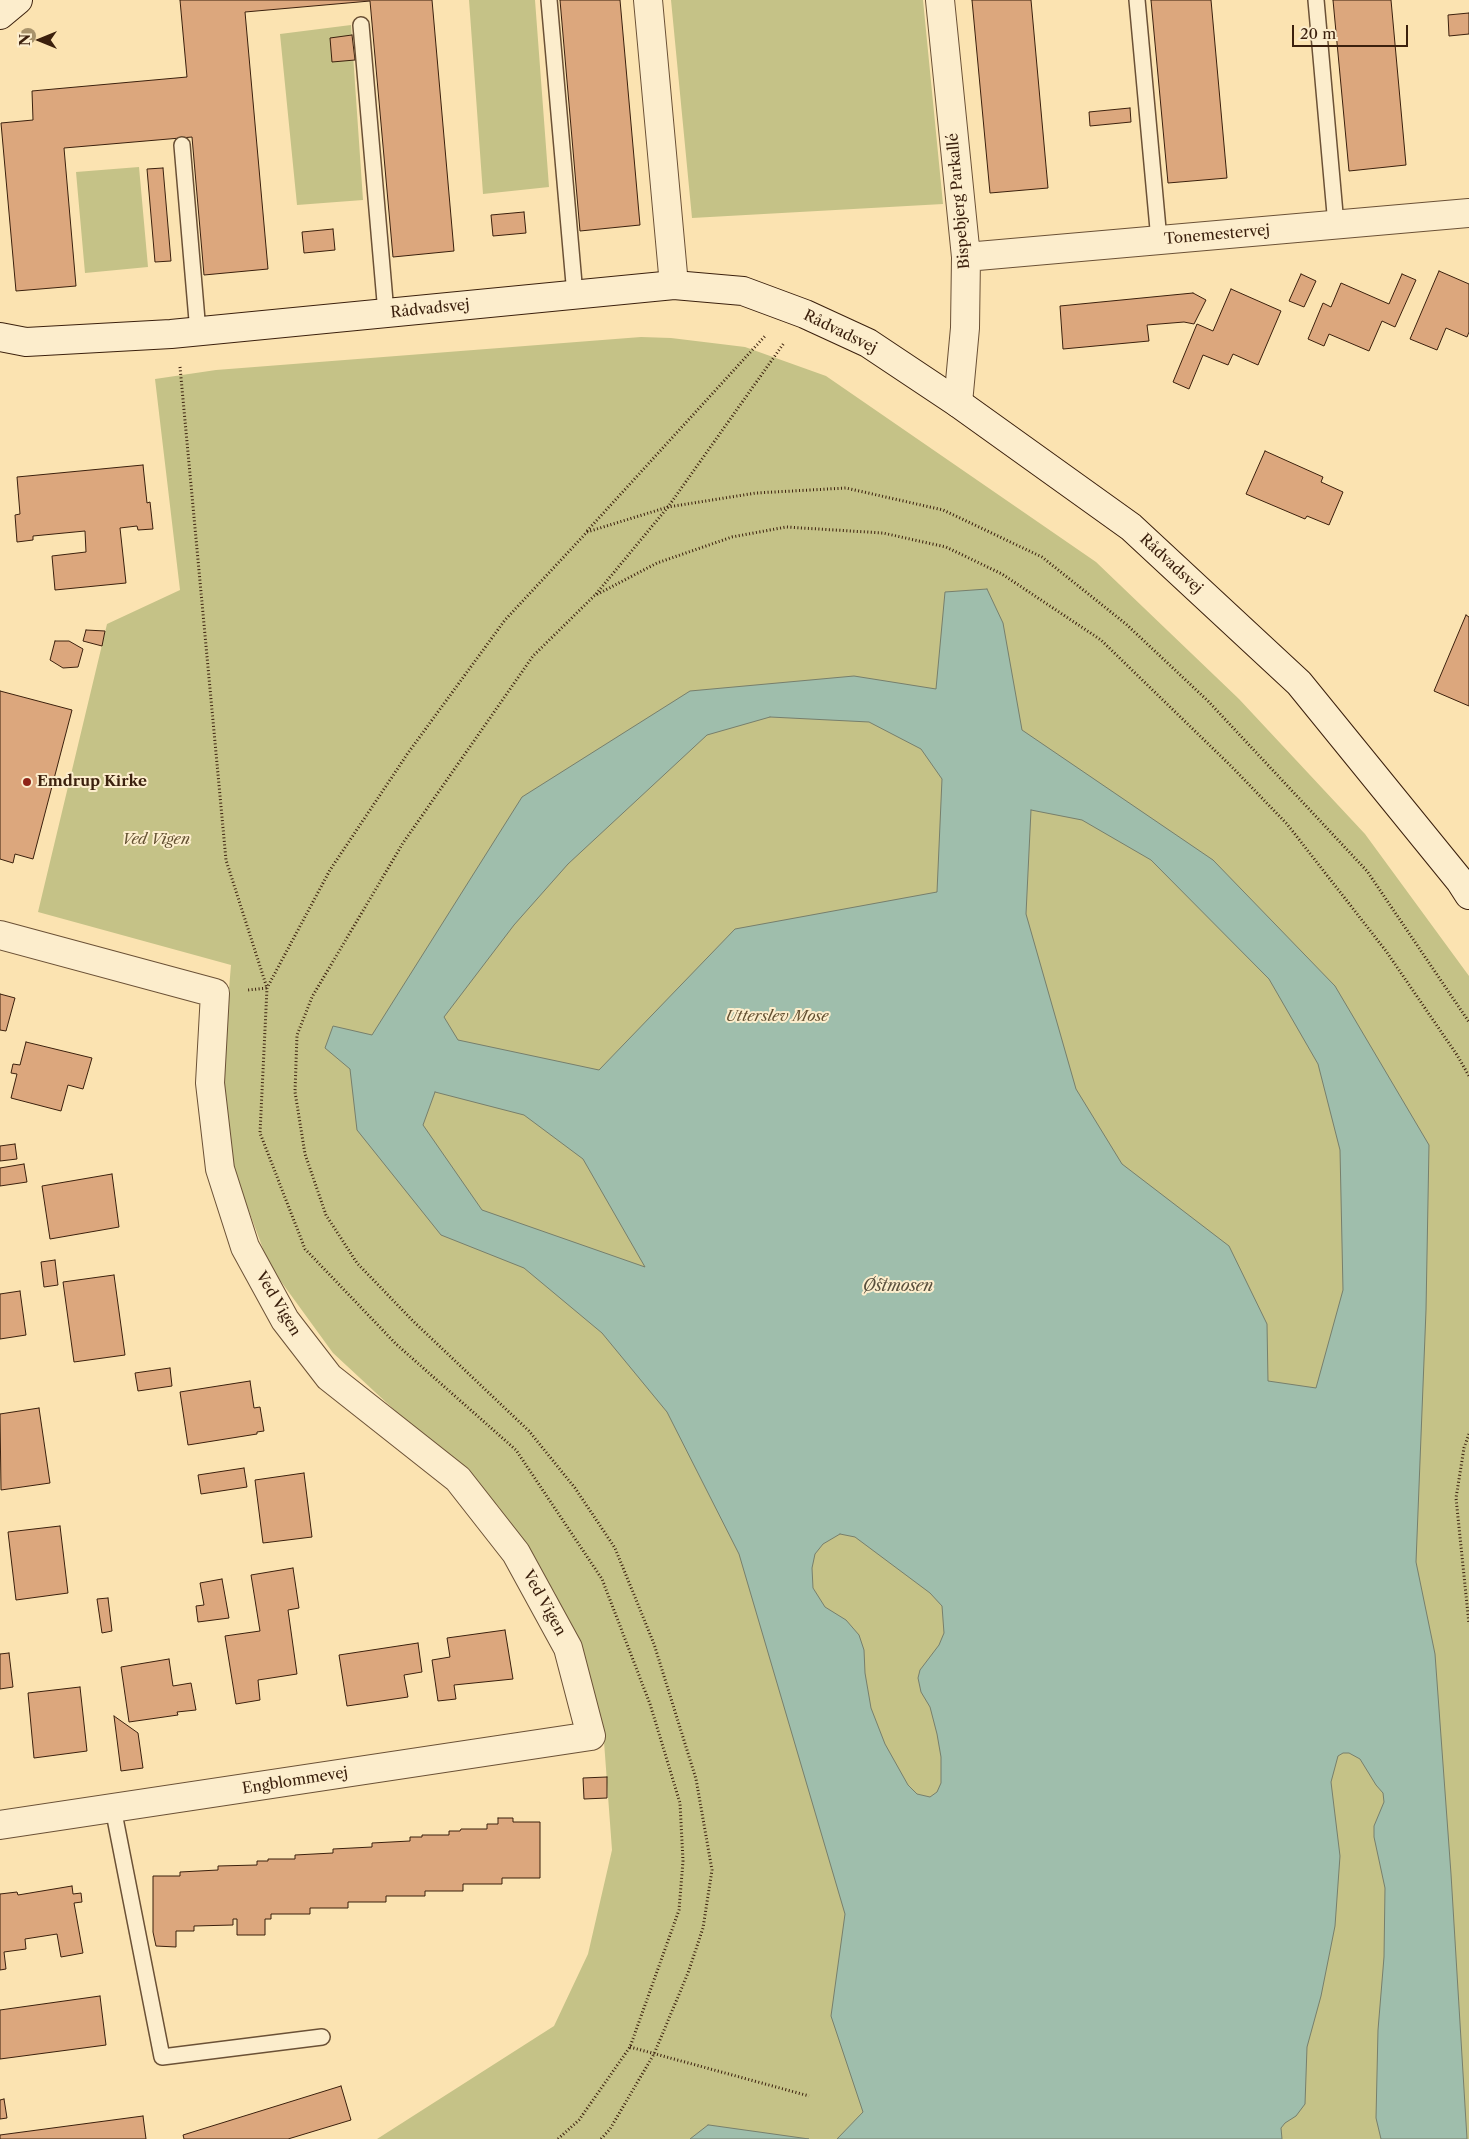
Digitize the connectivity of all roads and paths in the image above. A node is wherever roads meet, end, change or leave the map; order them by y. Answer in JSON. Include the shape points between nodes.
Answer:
{"nodes":[{"id":1,"x":18,"y":0,"type":"edge"},
{"id":2,"x":549,"y":0,"type":"edge"},
{"id":3,"x":648,"y":0,"type":"edge"},
{"id":4,"x":940,"y":0,"type":"edge"},
{"id":5,"x":1137,"y":0,"type":"edge"},
{"id":6,"x":1316,"y":0,"type":"edge"},
{"id":7,"x":0,"y":15,"type":"edge"},
{"id":8,"x":361,"y":25,"type":"dead end"},
{"id":9,"x":182,"y":145,"type":"dead end"},
{"id":10,"x":1469,"y":213,"type":"edge"},
{"id":11,"x":1336,"y":225,"type":"junction"},
{"id":12,"x":1159,"y":240,"type":"junction"},
{"id":13,"x":966,"y":257,"type":"junction"},
{"id":14,"x":674,"y":285,"type":"junction"},
{"id":15,"x":575,"y":294,"type":"junction"},
{"id":16,"x":797,"y":311,"type":"junction"},
{"id":17,"x":386,"y":313,"type":"junction"},
{"id":18,"x":198,"y":332,"type":"junction"},
{"id":19,"x":171,"y":334,"type":"junction"},
{"id":20,"x":0,"y":337,"type":"edge"},
{"id":21,"x":958,"y":403,"type":"junction"},
{"id":22,"x":668,"y":507,"type":"junction"},
{"id":23,"x":587,"y":532,"type":"junction"},
{"id":24,"x":594,"y":596,"type":"junction"},
{"id":25,"x":1466,"y":882,"type":"edge"},
{"id":26,"x":0,"y":935,"type":"edge"},
{"id":27,"x":267,"y":988,"type":"junction"},
{"id":28,"x":1469,"y":1022,"type":"edge"},
{"id":29,"x":1469,"y":1076,"type":"edge"},
{"id":30,"x":1469,"y":1434,"type":"edge"},
{"id":31,"x":1469,"y":1624,"type":"edge"},
{"id":32,"x":591,"y":1736,"type":"joint"},
{"id":33,"x":113,"y":1808,"type":"junction"},
{"id":34,"x":0,"y":1826,"type":"edge"},
{"id":35,"x":322,"y":2037,"type":"dead end"},
{"id":36,"x":630,"y":2047,"type":"junction"},
{"id":37,"x":654,"y":2054,"type":"junction"},
{"id":38,"x":809,"y":2096,"type":"dead end"},
{"id":39,"x":558,"y":2139,"type":"edge"},
{"id":40,"x":601,"y":2139,"type":"edge"}],
"edges":[{"from":1,"to":7,"type":"street"},
{"from":2,"to":15,"type":"lane"},
{"from":3,"to":14,"type":"street"},
{"from":4,"to":13,"type":"street","name":"Bispebjerg Parkallé"},
{"from":5,"to":12,"type":"lane"},
{"from":6,"to":11,"type":"lane"},
{"from":8,"to":17,"type":"lane"},
{"from":9,"to":18,"type":"lane"},
{"from":10,"to":11,"type":"street","name":"Tonemestervej"},
{"from":11,"to":12,"type":"street","name":"Tonemestervej"},
{"from":12,"to":13,"type":"street","name":"Tonemestervej"},
{"from":13,"to":21,"type":"street","name":"Bispebjerg Parkallé","via":[[965,328]]},
{"from":14,"to":15,"type":"street","name":"Rådvadsvej"},
{"from":14,"to":16,"type":"street","name":"Rådvadsvej","via":[[743,290]]},
{"from":15,"to":17,"type":"street","name":"Rådvadsvej"},
{"from":16,"to":21,"type":"street","name":"Rådvadsvej","via":[[868,343]]},
{"from":16,"to":22,"type":"path"},
{"from":16,"to":23,"type":"path"},
{"from":17,"to":18,"type":"street","name":"Rådvadsvej"},
{"from":18,"to":19,"type":"street","name":"Rådvadsvej"},
{"from":19,"to":20,"type":"street","name":"Rådvadsvej","via":[[26,342]]},
{"from":19,"to":27,"type":"path","via":[[180,361],[226,860]]},
{"from":21,"to":25,"type":"street","name":"Rådvadsvej","via":[[1131,527],[1299,683]]},
{"from":22,"to":23,"type":"path"},
{"from":22,"to":24,"type":"path"},
{"from":22,"to":28,"type":"path","via":[[756,494],[846,488],[943,510],[1042,557],[1126,624],[1208,702],[1367,871]]},
{"from":23,"to":27,"type":"path","via":[[506,620],[408,753],[330,870]]},
{"from":24,"to":29,"type":"path","via":[[657,563],[732,537],[786,527],[883,533],[946,547],[1002,574],[1101,640],[1186,721],[1286,824],[1386,951]]},
{"from":24,"to":37,"type":"path","via":[[533,656],[403,843],[312,997],[297,1035],[295,1092],[305,1154],[326,1215],[357,1263],[529,1431],[575,1488],[615,1548],[654,1644],[696,1778],[712,1870],[703,1928]]},
{"from":26,"to":32,"type":"street","name":"Ved Vigen","via":[[215,994],[210,1083],[220,1169],[245,1247],[285,1320],[329,1377],[458,1479],[516,1553],[568,1648]]},
{"from":27,"to":36,"type":"path","via":[[260,1133],[305,1249],[396,1344],[516,1450],[602,1579],[650,1704],[680,1803],[683,1861],[679,1910]]},
{"from":30,"to":31,"type":"path","via":[[1456,1498]]},
{"from":32,"to":33,"type":"street","name":"Engblommevej"},
{"from":33,"to":34,"type":"street","name":"Engblommevej"},
{"from":33,"to":35,"type":"lane","via":[[162,2057]]},
{"from":36,"to":37,"type":"path"},
{"from":36,"to":39,"type":"path","via":[[579,2120]]},
{"from":37,"to":38,"type":"path"},
{"from":37,"to":40,"type":"path"}]}
